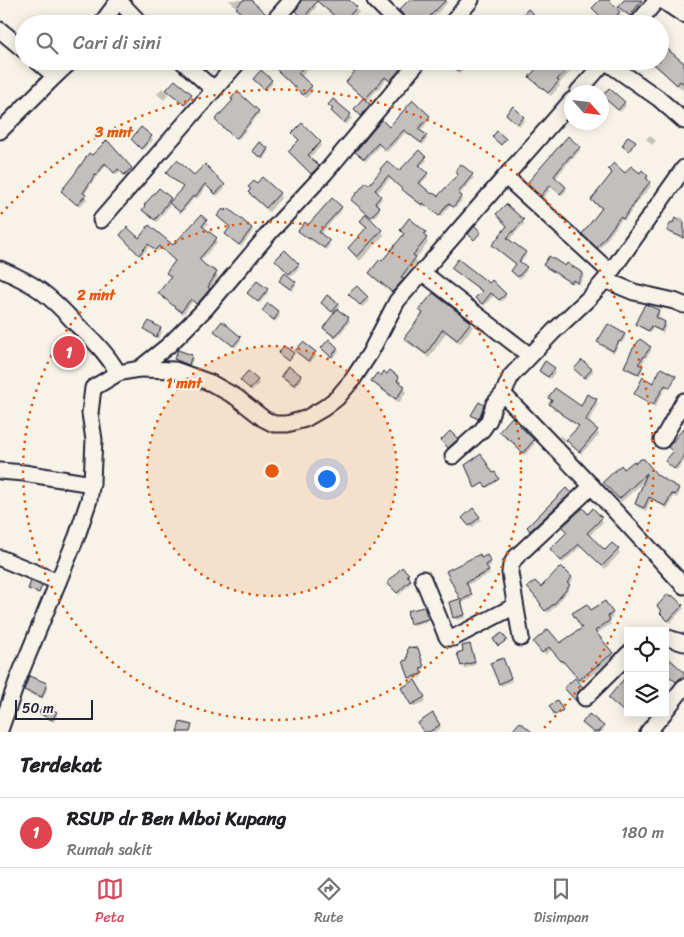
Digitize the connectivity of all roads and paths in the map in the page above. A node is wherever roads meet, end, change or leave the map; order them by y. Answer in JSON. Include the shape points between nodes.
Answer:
{"nodes":[{"id":1,"x":119,"y":0,"type":"edge"},
{"id":2,"x":292,"y":0,"type":"edge"},
{"id":3,"x":375,"y":0,"type":"edge"},
{"id":4,"x":471,"y":0,"type":"edge"},
{"id":5,"x":657,"y":0,"type":"edge"},
{"id":6,"x":666,"y":0,"type":"edge"},
{"id":7,"x":684,"y":12,"type":"edge"},
{"id":8,"x":108,"y":15,"type":"edge"},
{"id":9,"x":133,"y":15,"type":"edge"},
{"id":10,"x":279,"y":15,"type":"edge"},
{"id":11,"x":390,"y":15,"type":"edge"},
{"id":12,"x":458,"y":15,"type":"edge"},
{"id":13,"x":645,"y":15,"type":"edge"},
{"id":14,"x":0,"y":30,"type":"edge"},
{"id":15,"x":15,"y":42,"type":"edge"},
{"id":16,"x":48,"y":70,"type":"edge"},
{"id":17,"x":62,"y":70,"type":"edge"},
{"id":18,"x":192,"y":70,"type":"edge"},
{"id":19,"x":231,"y":70,"type":"edge"},
{"id":20,"x":411,"y":70,"type":"edge"},
{"id":21,"x":597,"y":70,"type":"edge"},
{"id":22,"x":618,"y":70,"type":"edge"},
{"id":23,"x":54,"y":76,"type":"junction"},
{"id":24,"x":584,"y":85,"type":"edge"},
{"id":25,"x":215,"y":88,"type":"junction"},
{"id":26,"x":564,"y":109,"type":"edge"},
{"id":27,"x":684,"y":121,"type":"edge"},
{"id":28,"x":0,"y":131,"type":"edge"},
{"id":29,"x":684,"y":168,"type":"edge"},
{"id":30,"x":506,"y":177,"type":"junction"},
{"id":31,"x":100,"y":220,"type":"dead end"},
{"id":32,"x":0,"y":269,"type":"edge"},
{"id":33,"x":423,"y":272,"type":"junction"},
{"id":34,"x":607,"y":276,"type":"junction"},
{"id":35,"x":684,"y":305,"type":"edge"},
{"id":36,"x":529,"y":355,"type":"junction"},
{"id":37,"x":139,"y":369,"type":"junction"},
{"id":38,"x":118,"y":373,"type":"junction"},
{"id":39,"x":503,"y":394,"type":"junction"},
{"id":40,"x":684,"y":402,"type":"edge"},
{"id":41,"x":662,"y":440,"type":"dead end"},
{"id":42,"x":453,"y":456,"type":"dead end"},
{"id":43,"x":0,"y":470,"type":"edge"},
{"id":44,"x":92,"y":484,"type":"junction"},
{"id":45,"x":592,"y":486,"type":"junction"},
{"id":46,"x":0,"y":558,"type":"edge"},
{"id":47,"x":422,"y":578,"type":"dead end"},
{"id":48,"x":58,"y":582,"type":"junction"},
{"id":49,"x":684,"y":586,"type":"edge"},
{"id":50,"x":516,"y":606,"type":"junction"},
{"id":51,"x":521,"y":638,"type":"dead end"},
{"id":52,"x":669,"y":638,"type":"edge"},
{"id":53,"x":684,"y":643,"type":"edge"},
{"id":54,"x":624,"y":658,"type":"edge"},
{"id":55,"x":684,"y":687,"type":"edge"},
{"id":56,"x":585,"y":698,"type":"dead end"},
{"id":57,"x":669,"y":706,"type":"edge"},
{"id":58,"x":660,"y":717,"type":"edge"},
{"id":59,"x":0,"y":730,"type":"edge"},
{"id":60,"x":648,"y":732,"type":"edge"}],
"edges":[{"from":1,"to":8,"type":"street"},
{"from":1,"to":9,"type":"street"},
{"from":2,"to":10,"type":"street"},
{"from":3,"to":11,"type":"street"},
{"from":4,"to":12,"type":"street"},
{"from":5,"to":13,"type":"street"},
{"from":6,"to":7,"type":"main road"},
{"from":14,"to":15,"type":"street"},
{"from":16,"to":23,"type":"street"},
{"from":17,"to":23,"type":"street"},
{"from":18,"to":25,"type":"street"},
{"from":19,"to":25,"type":"street"},
{"from":20,"to":37,"type":"street","via":[[206,308]]},
{"from":21,"to":24,"type":"street"},
{"from":22,"to":27,"type":"street"},
{"from":23,"to":28,"type":"street"},
{"from":25,"to":31,"type":"street"},
{"from":26,"to":30,"type":"street"},
{"from":29,"to":34,"type":"street"},
{"from":30,"to":33,"type":"street"},
{"from":30,"to":34,"type":"street"},
{"from":32,"to":38,"type":"street","via":[[47,296],[92,339]]},
{"from":33,"to":36,"type":"street"},
{"from":33,"to":37,"type":"street","via":[[398,301],[353,379],[337,398],[305,418],[274,424],[236,396],[211,383],[175,370]]},
{"from":34,"to":35,"type":"street","via":[[634,292]]},
{"from":34,"to":36,"type":"street","via":[[590,297]]},
{"from":36,"to":39,"type":"street","via":[[511,376]]},
{"from":37,"to":38,"type":"street"},
{"from":38,"to":44,"type":"street","via":[[93,388],[90,413],[94,440]]},
{"from":39,"to":42,"type":"street","via":[[494,404],[482,430]]},
{"from":39,"to":45,"type":"street"},
{"from":40,"to":41,"type":"street"},
{"from":43,"to":44,"type":"street"},
{"from":44,"to":48,"type":"street","via":[[77,536]]},
{"from":45,"to":49,"type":"street"},
{"from":45,"to":50,"type":"street","via":[[515,558],[510,573]]},
{"from":46,"to":48,"type":"street"},
{"from":47,"to":50,"type":"street","via":[[448,638]]},
{"from":48,"to":59,"type":"street"},
{"from":50,"to":51,"type":"street"},
{"from":52,"to":53,"type":"street"},
{"from":54,"to":56,"type":"street"},
{"from":55,"to":57,"type":"street"},
{"from":58,"to":60,"type":"street"}]}
